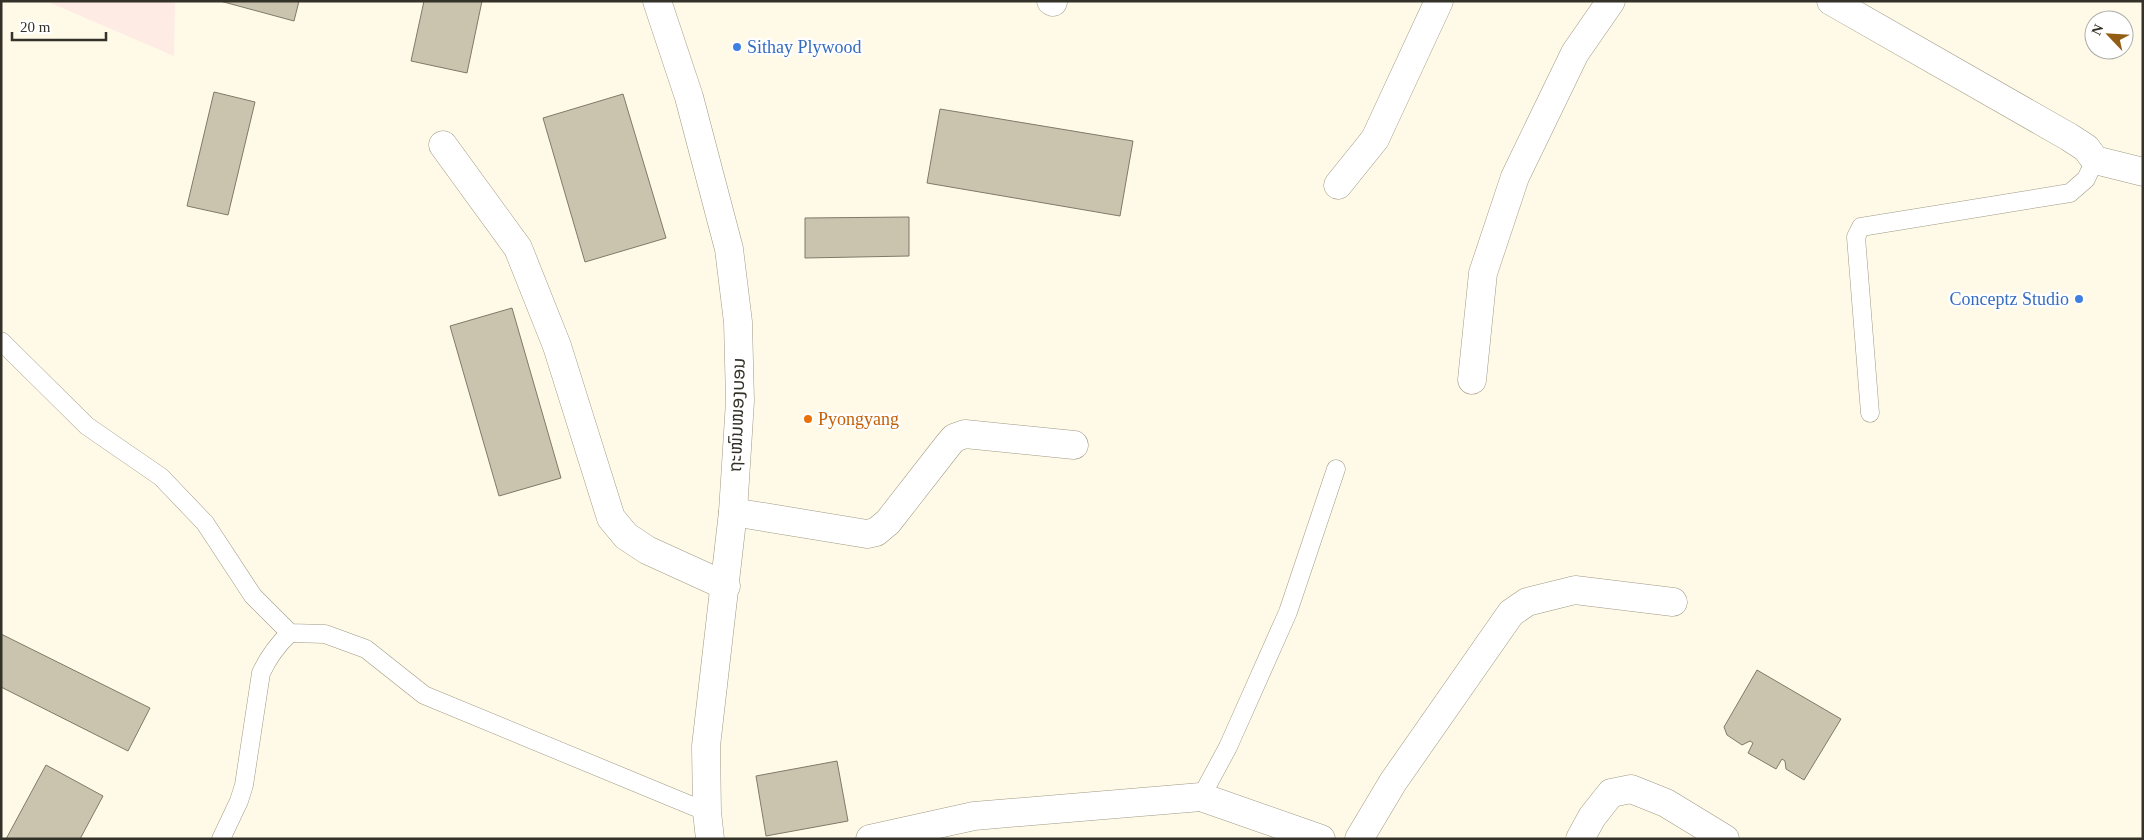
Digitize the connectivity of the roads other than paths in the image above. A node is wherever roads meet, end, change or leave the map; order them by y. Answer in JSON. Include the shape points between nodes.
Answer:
{"nodes":[{"id":1,"x":657,"y":1,"type":"edge"},
{"id":2,"x":1439,"y":1,"type":"edge"},
{"id":3,"x":1611,"y":1,"type":"edge"},
{"id":4,"x":1831,"y":1,"type":"edge"},
{"id":5,"x":443,"y":145,"type":"dead end"},
{"id":6,"x":2095,"y":160,"type":"junction"},
{"id":7,"x":2143,"y":172,"type":"edge"},
{"id":8,"x":1338,"y":184,"type":"dead end"},
{"id":9,"x":1,"y":341,"type":"edge"},
{"id":10,"x":1472,"y":380,"type":"dead end"},
{"id":11,"x":1870,"y":413,"type":"dead end"},
{"id":12,"x":1074,"y":445,"type":"dead end"},
{"id":13,"x":1336,"y":469,"type":"dead end"},
{"id":14,"x":733,"y":512,"type":"junction"},
{"id":15,"x":726,"y":586,"type":"junction"},
{"id":16,"x":1673,"y":602,"type":"dead end"},
{"id":17,"x":290,"y":633,"type":"junction"},
{"id":18,"x":1201,"y":798,"type":"junction"},
{"id":19,"x":707,"y":812,"type":"junction"},
{"id":20,"x":221,"y":839,"type":"edge"},
{"id":21,"x":710,"y":839,"type":"edge"},
{"id":22,"x":870,"y":839,"type":"edge"},
{"id":23,"x":1321,"y":839,"type":"edge"},
{"id":24,"x":1359,"y":839,"type":"edge"},
{"id":25,"x":1580,"y":839,"type":"edge"},
{"id":26,"x":1725,"y":839,"type":"edge"}],
"edges":[{"from":1,"to":14,"type":"street","name":"ຖະໜົນໜອງບອນ","via":[[689,98],[729,249],[738,322],[740,401]]},
{"from":2,"to":8,"type":"street","via":[[1375,139]]},
{"from":3,"to":10,"type":"street","via":[[1575,53],[1515,177],[1483,273]]},
{"from":4,"to":6,"type":"street","via":[[2069,137],[2086,148]]},
{"from":5,"to":15,"type":"street","via":[[518,248],[557,346],[611,518],[626,536],[647,550]]},
{"from":6,"to":7,"type":"street"},
{"from":6,"to":11,"type":"lane","via":[[2086,179],[2070,193],[1861,227],[1856,237]]},
{"from":9,"to":17,"type":"lane","via":[[87,426],[161,477],[205,523],[253,596]]},
{"from":12,"to":14,"type":"street","via":[[965,434],[954,438],[888,522],[876,532],[867,534]]},
{"from":13,"to":18,"type":"lane","via":[[1288,612],[1228,747]]},
{"from":14,"to":15,"type":"street","name":"ຖະໜົນໜອງບອນ"},
{"from":15,"to":19,"type":"street","name":"ຖະໜົນໜອງບອນ","via":[[706,746]]},
{"from":16,"to":24,"type":"street","via":[[1575,590],[1527,602],[1511,613],[1393,782]]},
{"from":17,"to":19,"type":"lane","via":[[325,634],[366,649],[424,695]]},
{"from":17,"to":20,"type":"lane","via":[[277,645],[262,673],[244,785]]},
{"from":18,"to":22,"type":"street","via":[[974,816]]},
{"from":18,"to":23,"type":"street"},
{"from":19,"to":21,"type":"street","name":"ຖະໜົນໜອງບອນ"},
{"from":25,"to":26,"type":"street","via":[[1610,793],[1631,789],[1666,803]]}]}
